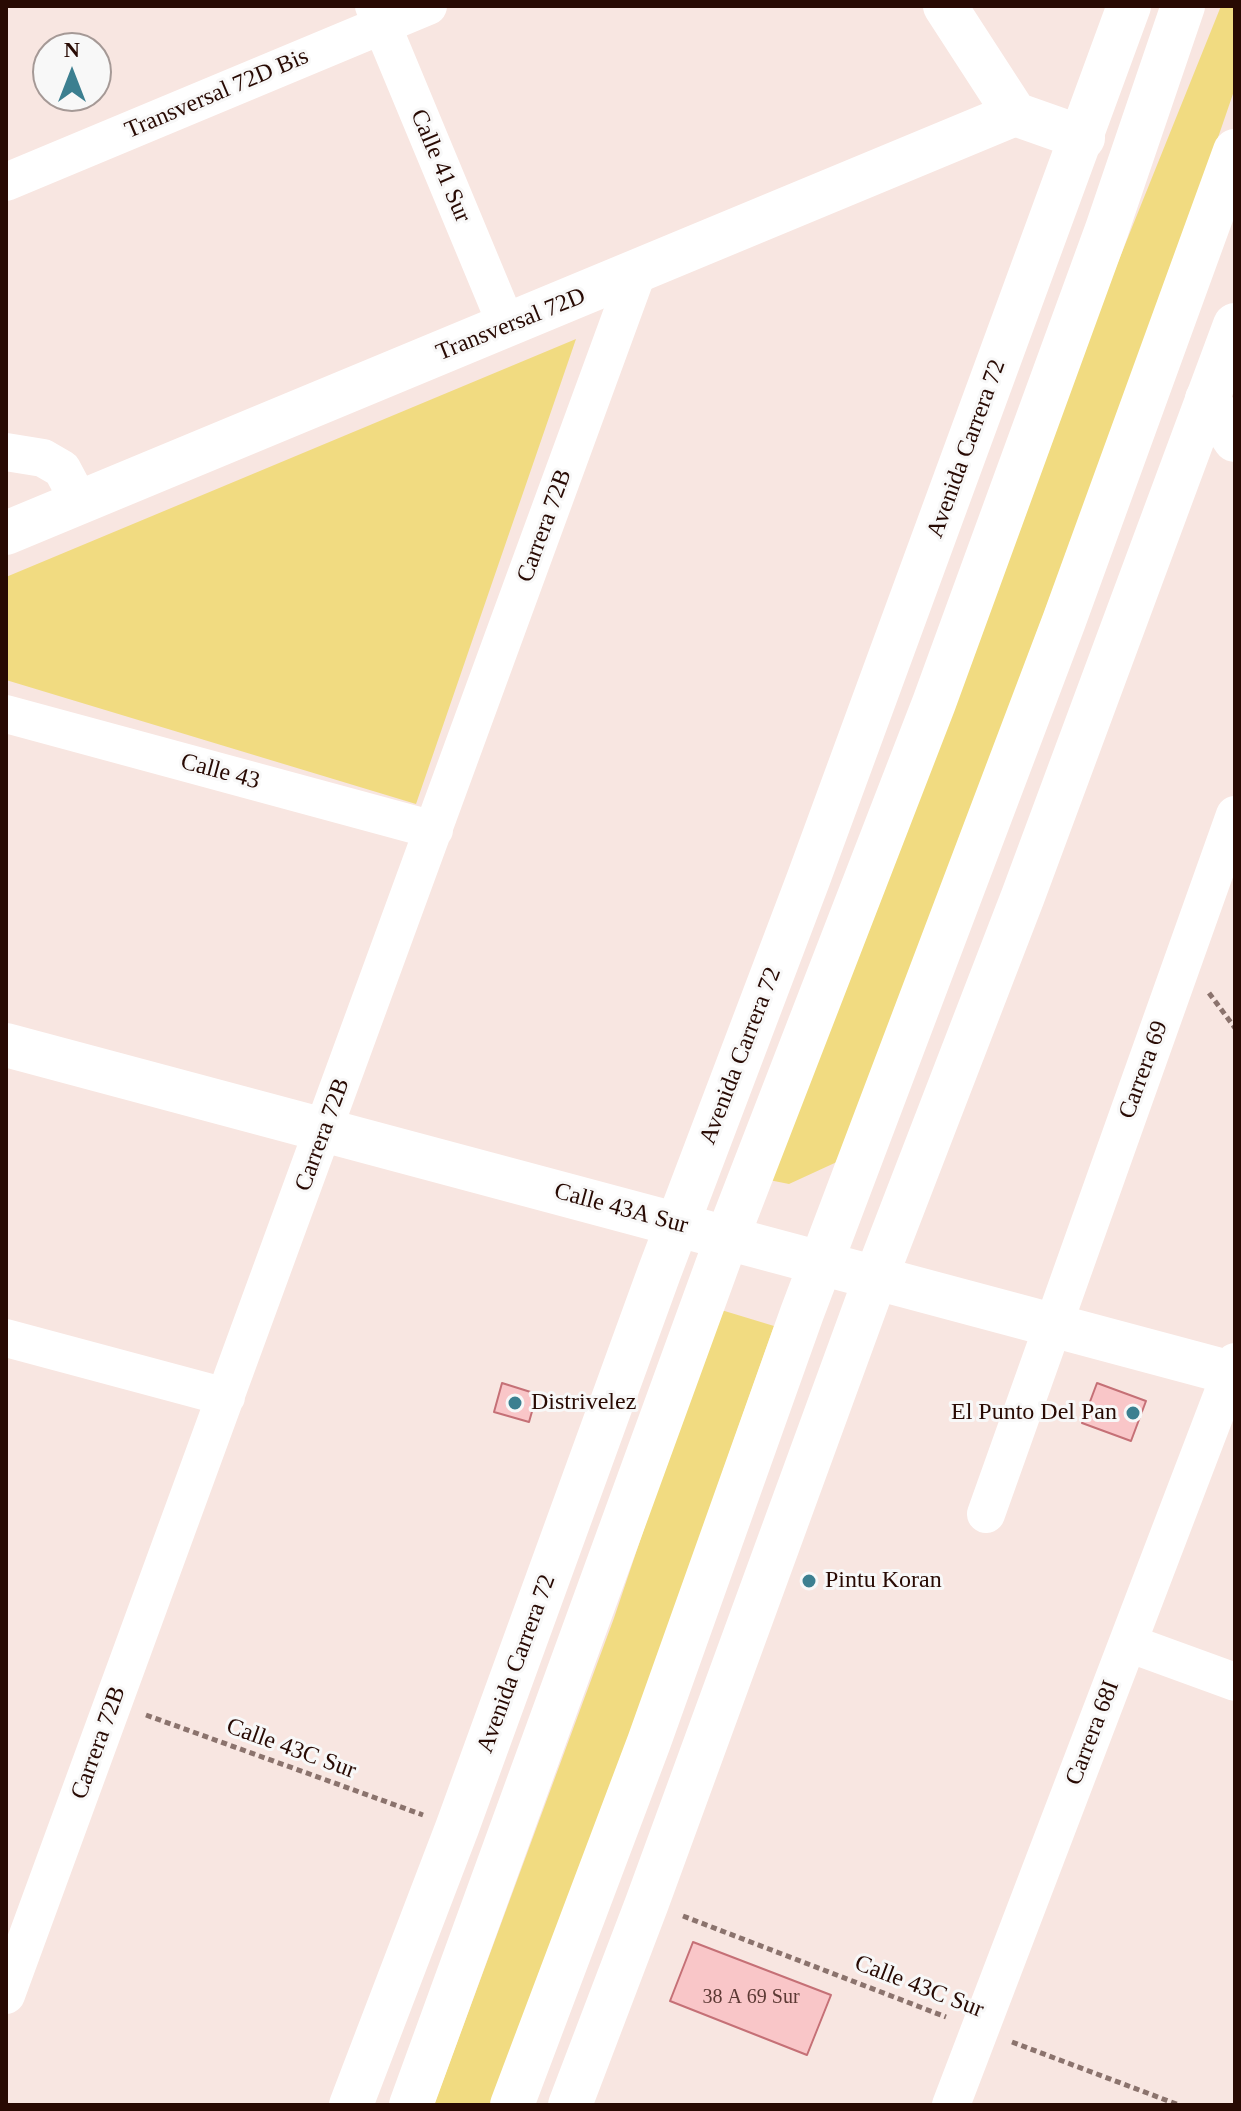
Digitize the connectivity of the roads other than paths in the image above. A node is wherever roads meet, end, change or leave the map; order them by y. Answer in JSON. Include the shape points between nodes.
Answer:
{"nodes":[{"id":1,"x":428,"y":6,"type":"edge"},
{"id":2,"x":945,"y":6,"type":"edge"},
{"id":3,"x":1129,"y":6,"type":"edge"},
{"id":4,"x":1183,"y":6,"type":"edge"},
{"id":5,"x":378,"y":16,"type":"edge"},
{"id":6,"x":1015,"y":114,"type":"junction"},
{"id":7,"x":1083,"y":138,"type":"junction"},
{"id":8,"x":1235,"y":151,"type":"edge"},
{"id":9,"x":6,"y":182,"type":"edge"},
{"id":10,"x":637,"y":273,"type":"junction"},
{"id":11,"x":1235,"y":325,"type":"edge"},
{"id":12,"x":507,"y":326,"type":"junction"},
{"id":13,"x":1207,"y":399,"type":"junction"},
{"id":14,"x":1235,"y":440,"type":"edge"},
{"id":15,"x":6,"y":452,"type":"edge"},
{"id":16,"x":80,"y":503,"type":"junction"},
{"id":17,"x":6,"y":533,"type":"edge"},
{"id":18,"x":1064,"y":621,"type":"junction"},
{"id":19,"x":934,"y":703,"type":"junction"},
{"id":20,"x":6,"y":714,"type":"edge"},
{"id":21,"x":1235,"y":815,"type":"edge"},
{"id":22,"x":434,"y":830,"type":"junction"},
{"id":23,"x":808,"y":880,"type":"junction"},
{"id":24,"x":1023,"y":896,"type":"junction"},
{"id":25,"x":6,"y":1045,"type":"edge"},
{"id":26,"x":325,"y":1130,"type":"junction"},
{"id":27,"x":678,"y":1224,"type":"junction"},
{"id":28,"x":727,"y":1238,"type":"junction"},
{"id":29,"x":821,"y":1262,"type":"junction"},
{"id":30,"x":876,"y":1277,"type":"junction"},
{"id":31,"x":1053,"y":1325,"type":"junction"},
{"id":32,"x":6,"y":1338,"type":"edge"},
{"id":33,"x":1233,"y":1369,"type":"edge"},
{"id":34,"x":226,"y":1397,"type":"junction"},
{"id":35,"x":986,"y":1514,"type":"dead end"},
{"id":36,"x":1128,"y":1643,"type":"junction"},
{"id":37,"x":1235,"y":1682,"type":"edge"},
{"id":38,"x":8,"y":1984,"type":"edge"},
{"id":39,"x":351,"y":2105,"type":"edge"},
{"id":40,"x":411,"y":2105,"type":"edge"},
{"id":41,"x":512,"y":2105,"type":"edge"},
{"id":42,"x":570,"y":2105,"type":"edge"},
{"id":43,"x":951,"y":2105,"type":"edge"}],
"edges":[{"from":1,"to":5,"type":"street","name":"Transversal 72D Bis"},
{"from":2,"to":6,"type":"main road"},
{"from":3,"to":7,"type":"main road","name":"Avenida Carrera 72"},
{"from":4,"to":19,"type":"main road"},
{"from":5,"to":9,"type":"street","name":"Transversal 72D Bis"},
{"from":5,"to":12,"type":"street","name":"Calle 41 Sur"},
{"from":6,"to":7,"type":"main road"},
{"from":6,"to":10,"type":"main road","name":"Transversal 72D"},
{"from":7,"to":23,"type":"main road","name":"Avenida Carrera 72"},
{"from":8,"to":18,"type":"main road"},
{"from":10,"to":12,"type":"main road","name":"Transversal 72D"},
{"from":10,"to":22,"type":"street","name":"Carrera 72B"},
{"from":11,"to":13,"type":"main road"},
{"from":12,"to":16,"type":"main road","name":"Transversal 72D"},
{"from":13,"to":14,"type":"main road"},
{"from":13,"to":24,"type":"main road"},
{"from":15,"to":16,"type":"street","via":[[43,458],[62,469]]},
{"from":16,"to":17,"type":"main road","name":"Transversal 72D"},
{"from":18,"to":24,"type":"main road"},
{"from":18,"to":29,"type":"main road"},
{"from":19,"to":23,"type":"main road"},
{"from":19,"to":28,"type":"main road"},
{"from":20,"to":22,"type":"street","name":"Calle 43"},
{"from":21,"to":31,"type":"street","name":"Carrera 69"},
{"from":22,"to":26,"type":"street","name":"Carrera 72B"},
{"from":23,"to":27,"type":"main road","name":"Avenida Carrera 72"},
{"from":24,"to":30,"type":"main road"},
{"from":25,"to":26,"type":"main road","name":"Calle 43A Sur"},
{"from":26,"to":27,"type":"main road","name":"Calle 43A Sur"},
{"from":26,"to":34,"type":"street","name":"Carrera 72B"},
{"from":27,"to":28,"type":"main road","name":"Calle 43A Sur"},
{"from":27,"to":39,"type":"main road","name":"Avenida Carrera 72"},
{"from":28,"to":29,"type":"main road","name":"Calle 43A Sur"},
{"from":28,"to":40,"type":"main road"},
{"from":29,"to":30,"type":"main road","name":"Calle 43A Sur"},
{"from":29,"to":41,"type":"main road"},
{"from":30,"to":31,"type":"main road","name":"Calle 43A Sur"},
{"from":30,"to":42,"type":"main road"},
{"from":31,"to":33,"type":"main road","name":"Calle 43A Sur"},
{"from":31,"to":35,"type":"street","name":"Carrera 69"},
{"from":32,"to":34,"type":"street"},
{"from":33,"to":36,"type":"street","name":"Carrera 68I"},
{"from":34,"to":38,"type":"street","name":"Carrera 72B"},
{"from":36,"to":37,"type":"street"},
{"from":36,"to":43,"type":"street","name":"Carrera 68I"}]}
